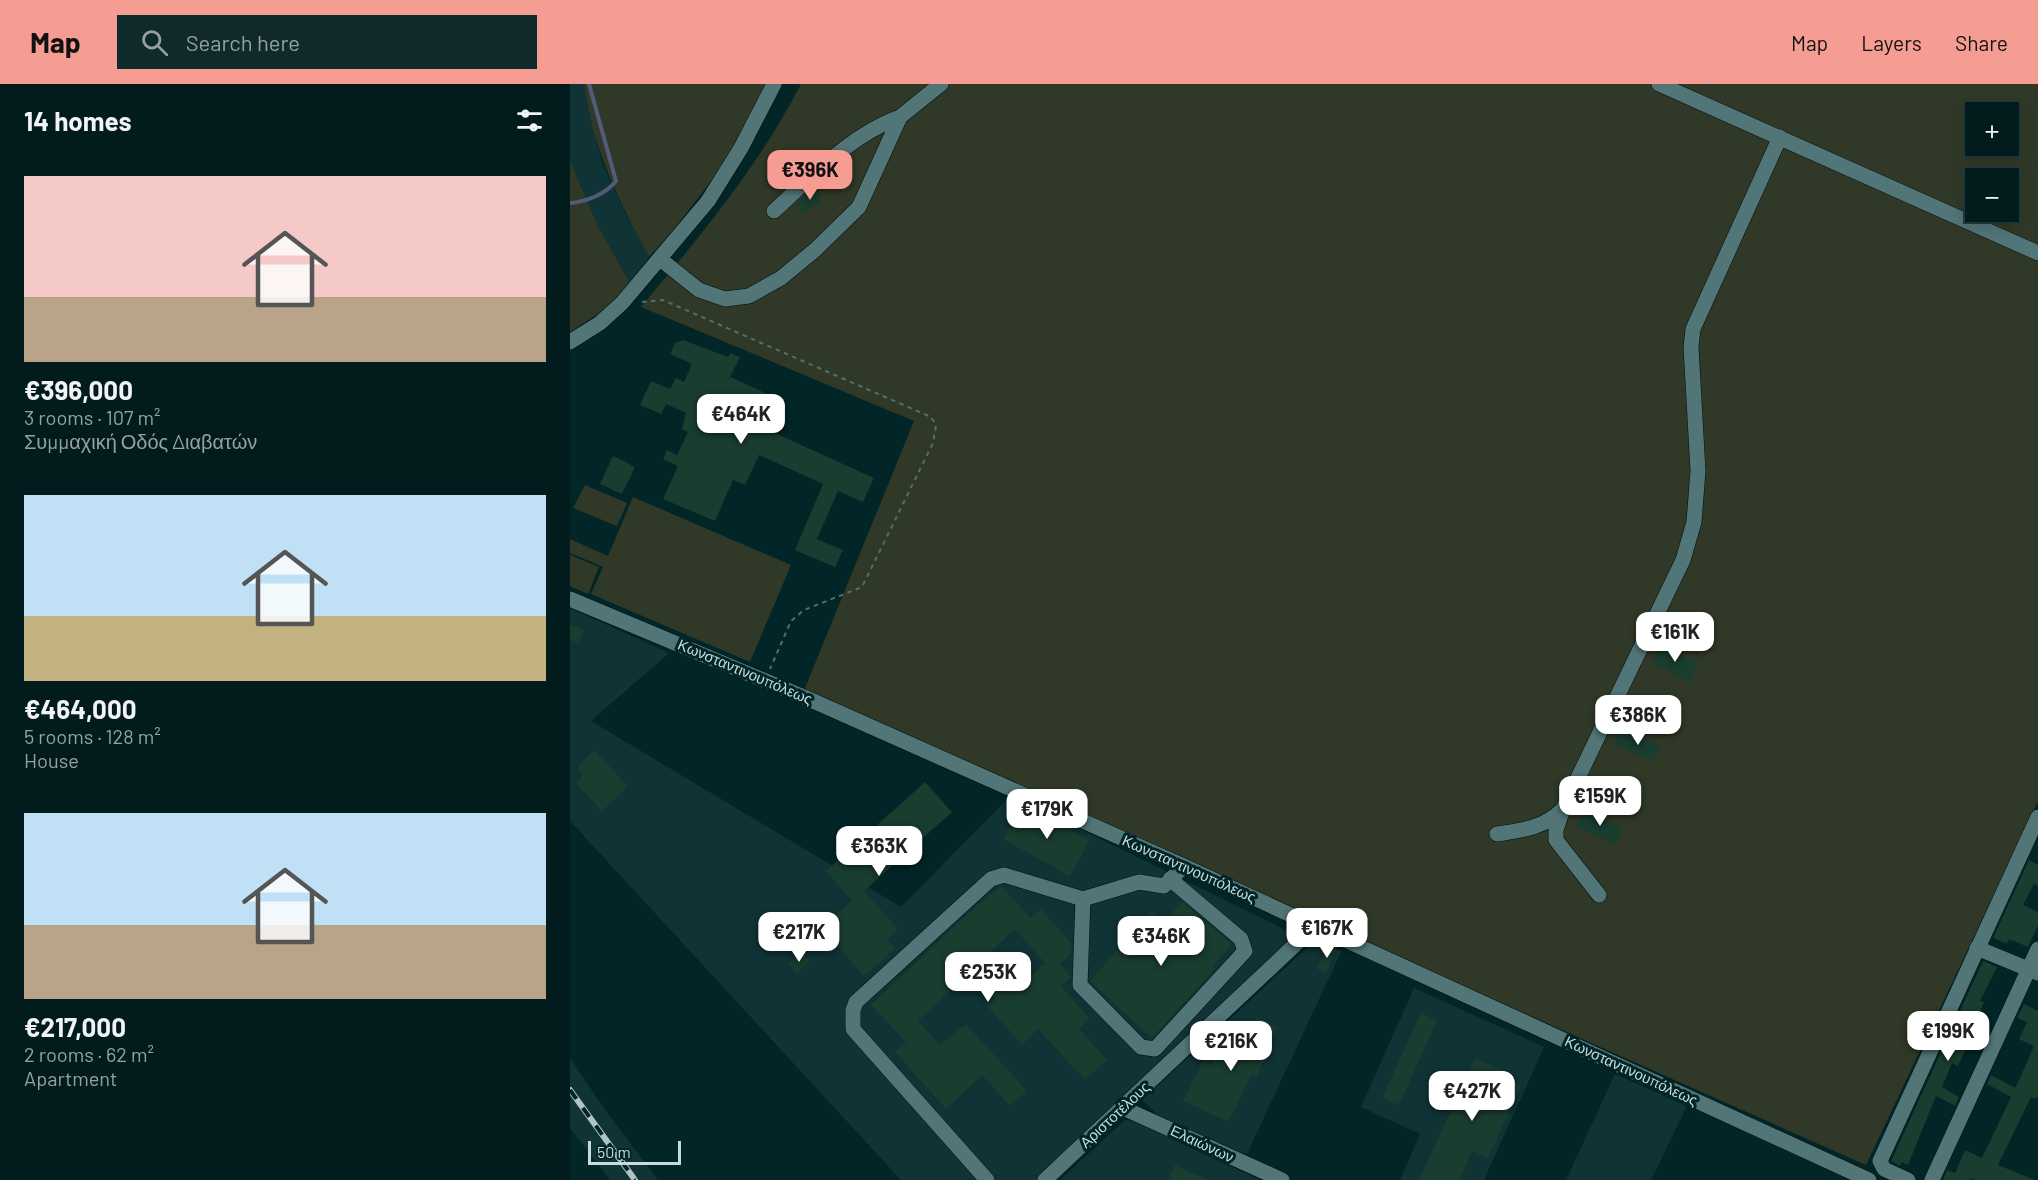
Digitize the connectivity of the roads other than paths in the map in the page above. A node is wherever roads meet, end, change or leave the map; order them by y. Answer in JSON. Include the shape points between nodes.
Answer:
{"nodes":[{"id":1,"x":774,"y":84,"type":"edge"},
{"id":2,"x":941,"y":84,"type":"edge"},
{"id":3,"x":1659,"y":84,"type":"edge"},
{"id":4,"x":900,"y":117,"type":"junction"},
{"id":5,"x":1780,"y":138,"type":"junction"},
{"id":6,"x":774,"y":211,"type":"dead end"},
{"id":7,"x":2038,"y":253,"type":"edge"},
{"id":8,"x":660,"y":259,"type":"junction"},
{"id":9,"x":570,"y":342,"type":"edge"},
{"id":10,"x":570,"y":599,"type":"edge"},
{"id":11,"x":1563,"y":809,"type":"junction"},
{"id":12,"x":2038,"y":817,"type":"edge"},
{"id":13,"x":1497,"y":834,"type":"dead end"},
{"id":14,"x":1184,"y":866,"type":"junction"},
{"id":15,"x":1170,"y":879,"type":"junction"},
{"id":16,"x":1599,"y":894,"type":"dead end"},
{"id":17,"x":1083,"y":899,"type":"junction"},
{"id":18,"x":1315,"y":926,"type":"junction"},
{"id":19,"x":1977,"y":948,"type":"junction"},
{"id":20,"x":2038,"y":948,"type":"edge"},
{"id":21,"x":2033,"y":971,"type":"edge"},
{"id":22,"x":1123,"y":1108,"type":"junction"},
{"id":23,"x":987,"y":1180,"type":"edge"},
{"id":24,"x":1045,"y":1180,"type":"edge"},
{"id":25,"x":1282,"y":1180,"type":"edge"},
{"id":26,"x":1869,"y":1180,"type":"edge"},
{"id":27,"x":1908,"y":1180,"type":"edge"},
{"id":28,"x":1932,"y":1180,"type":"edge"}],
"edges":[{"from":1,"to":8,"type":"street","via":[[723,180]]},
{"from":2,"to":4,"type":"street"},
{"from":3,"to":5,"type":"street"},
{"from":4,"to":6,"type":"street","via":[[854,144]]},
{"from":4,"to":8,"type":"street","via":[[859,207],[781,278],[749,296],[724,299],[699,290]]},
{"from":5,"to":7,"type":"street"},
{"from":5,"to":11,"type":"street","via":[[1694,329],[1691,347],[1698,471],[1694,522],[1683,560]]},
{"from":8,"to":9,"type":"street","via":[[621,304]]},
{"from":10,"to":14,"type":"street","name":"Κωνσταντινουπόλεως"},
{"from":11,"to":13,"type":"street","via":[[1551,821],[1531,829]]},
{"from":11,"to":16,"type":"street","via":[[1556,840]]},
{"from":12,"to":19,"type":"street"},
{"from":14,"to":15,"type":"street"},
{"from":14,"to":18,"type":"street","name":"Κωνσταντινουπόλεως"},
{"from":15,"to":17,"type":"street","via":[[1164,886],[1139,882]]},
{"from":15,"to":17,"type":"street","via":[[1244,941],[1245,951],[1155,1049],[1140,1047],[1080,985]]},
{"from":17,"to":23,"type":"street","via":[[1004,875],[991,879],[856,1002],[853,1010],[853,1029]]},
{"from":18,"to":22,"type":"street","name":"Αριστοτέλους"},
{"from":18,"to":26,"type":"street","name":"Κωνσταντινουπόλεως"},
{"from":19,"to":21,"type":"street"},
{"from":19,"to":27,"type":"street","via":[[1880,1161],[1884,1170]]},
{"from":20,"to":21,"type":"street"},
{"from":21,"to":28,"type":"street"},
{"from":22,"to":24,"type":"street","name":"Αριστοτέλους"},
{"from":22,"to":25,"type":"street","name":"Ελαιώνων"}]}
